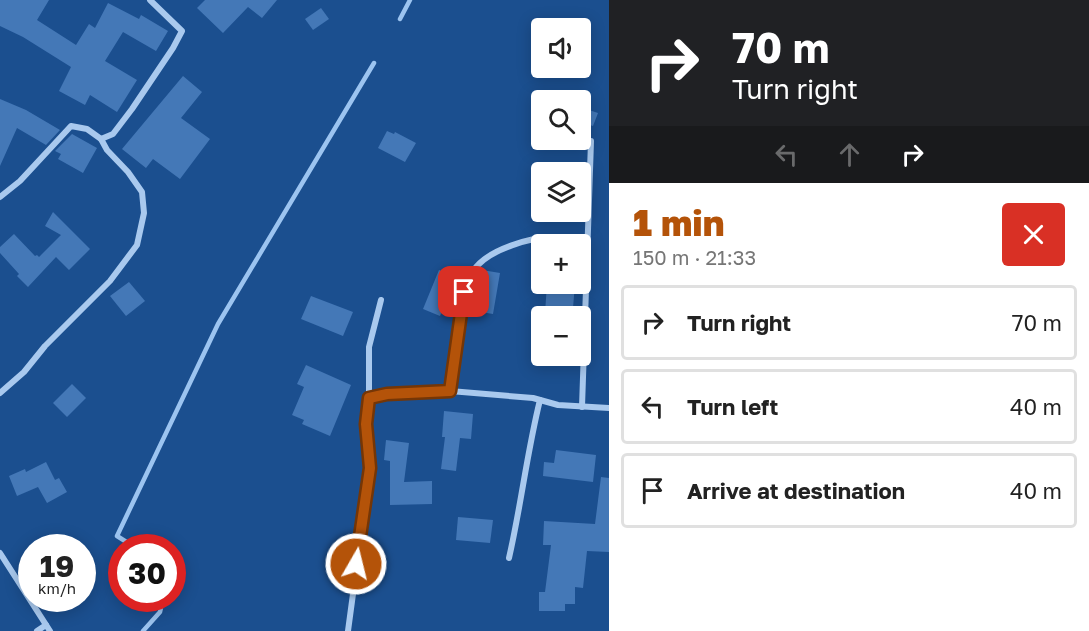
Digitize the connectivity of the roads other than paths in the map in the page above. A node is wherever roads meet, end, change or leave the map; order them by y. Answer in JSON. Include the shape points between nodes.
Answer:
{"nodes":[{"id":1,"x":150,"y":0,"type":"edge"},
{"id":2,"x":101,"y":139,"type":"junction"},
{"id":3,"x":591,"y":150,"type":"edge"},
{"id":4,"x":0,"y":197,"type":"edge"},
{"id":5,"x":588,"y":234,"type":"edge"},
{"id":6,"x":531,"y":241,"type":"edge"},
{"id":7,"x":586,"y":294,"type":"edge"},
{"id":8,"x":381,"y":300,"type":"dead end"},
{"id":9,"x":450,"y":391,"type":"junction"},
{"id":10,"x":0,"y":393,"type":"edge"},
{"id":11,"x":369,"y":398,"type":"junction"},
{"id":12,"x":540,"y":400,"type":"junction"},
{"id":13,"x":582,"y":407,"type":"junction"},
{"id":14,"x":609,"y":408,"type":"edge"},
{"id":15,"x":0,"y":553,"type":"edge"},
{"id":16,"x":509,"y":558,"type":"dead end"},
{"id":17,"x":48,"y":628,"type":"edge"},
{"id":18,"x":37,"y":631,"type":"edge"},
{"id":19,"x":348,"y":631,"type":"edge"}],
"edges":[{"from":1,"to":2,"type":"street","via":[[182,31],[132,109],[113,134]]},
{"from":2,"to":4,"type":"street","via":[[87,129],[71,126]]},
{"from":2,"to":10,"type":"street","via":[[142,192],[144,213],[137,245],[110,281]]},
{"from":3,"to":5,"type":"street"},
{"from":6,"to":9,"type":"street","via":[[511,246],[482,261],[474,270],[464,292]]},
{"from":7,"to":13,"type":"street"},
{"from":8,"to":11,"type":"street","via":[[369,348]]},
{"from":9,"to":11,"type":"street"},
{"from":9,"to":12,"type":"street"},
{"from":11,"to":19,"type":"street","via":[[366,424],[370,468]]},
{"from":12,"to":13,"type":"street"},
{"from":12,"to":16,"type":"street"},
{"from":13,"to":14,"type":"street"},
{"from":15,"to":17,"type":"street"},
{"from":17,"to":18,"type":"street"}]}
